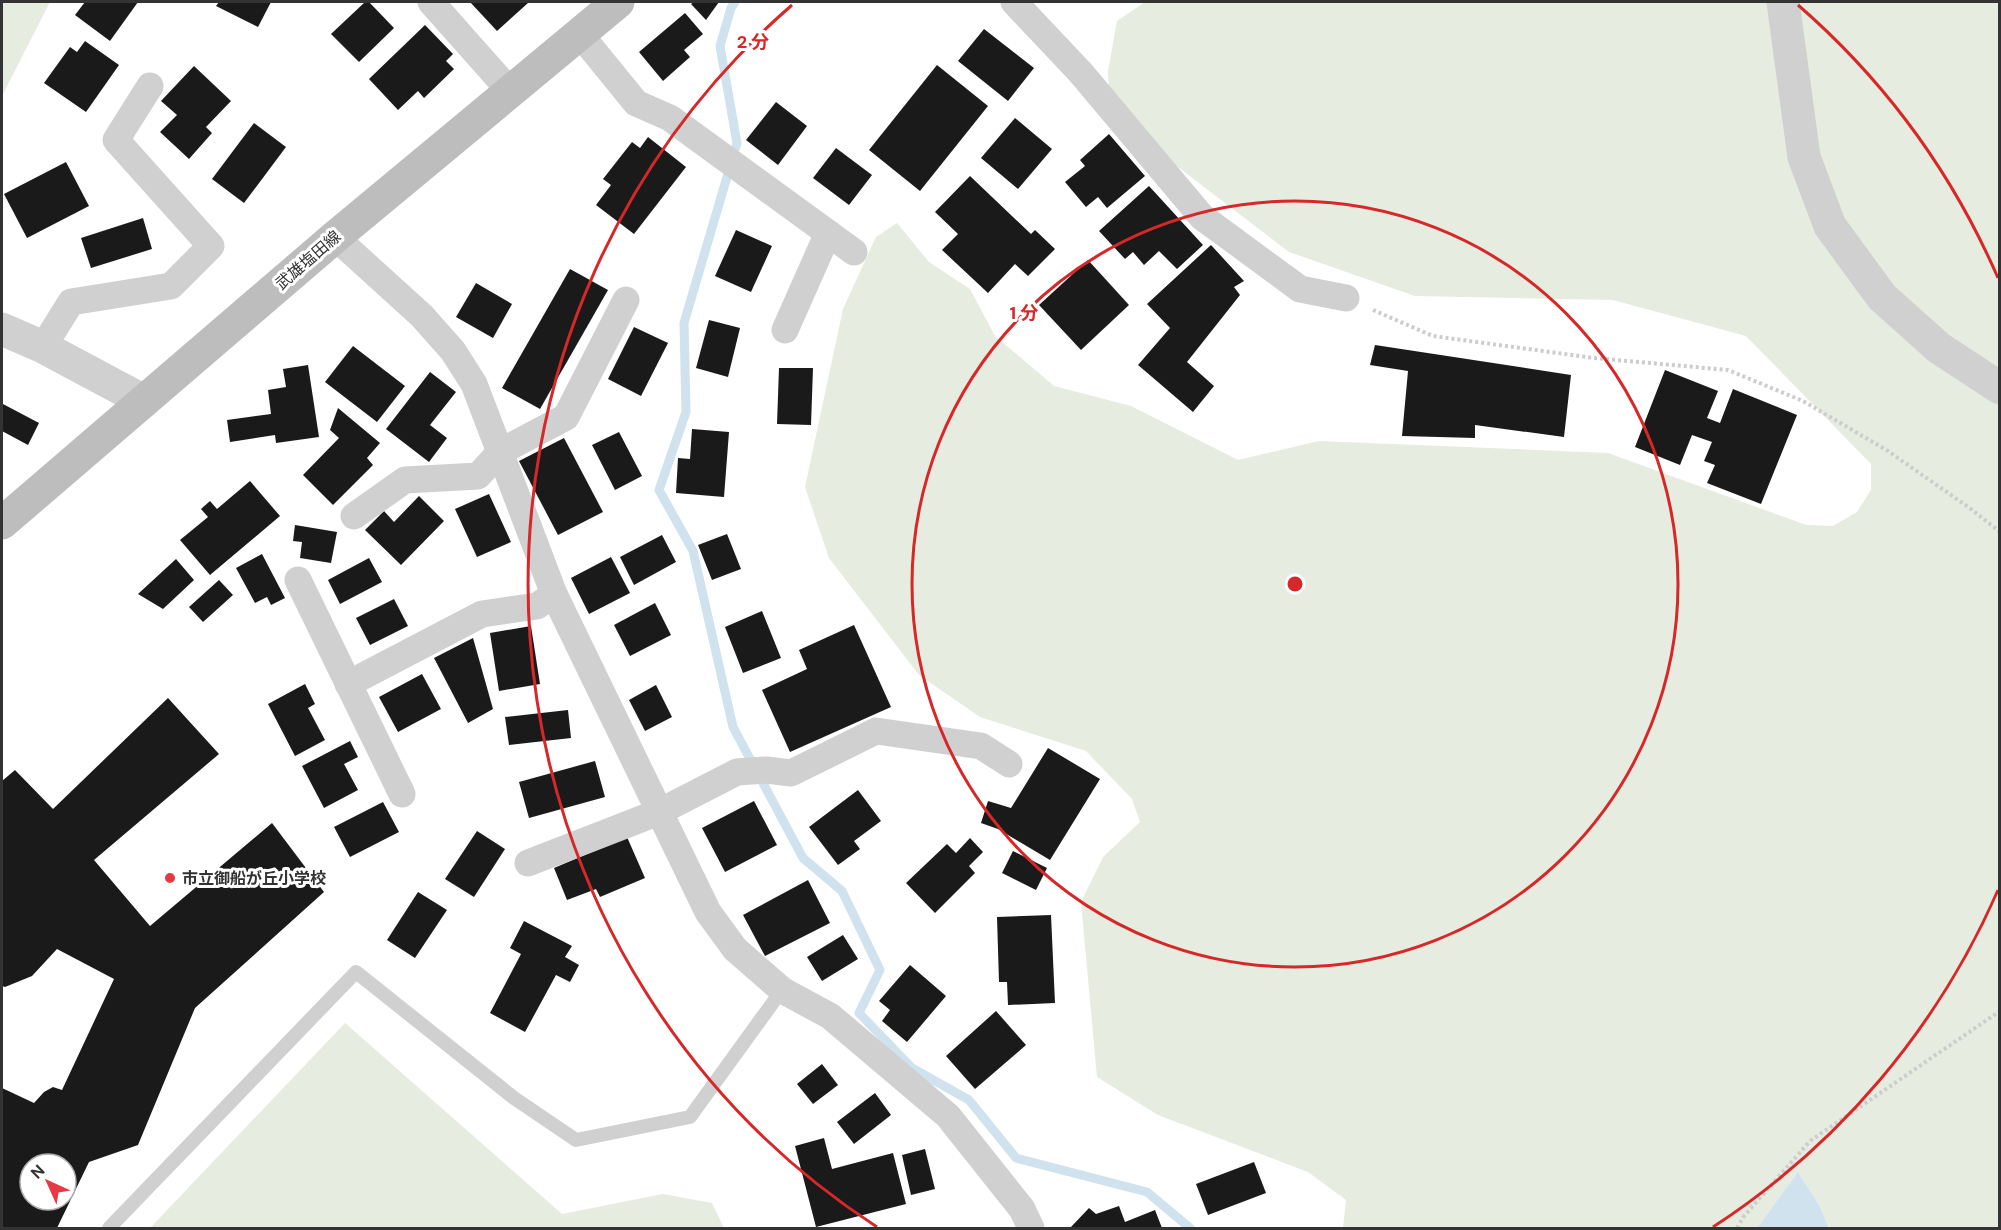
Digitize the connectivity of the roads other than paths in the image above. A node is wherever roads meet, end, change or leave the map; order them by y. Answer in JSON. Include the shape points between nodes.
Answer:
{"nodes":[{"id":1,"x":431,"y":2,"type":"edge"},
{"id":2,"x":618,"y":2,"type":"edge"},
{"id":3,"x":1014,"y":2,"type":"edge"},
{"id":4,"x":1783,"y":2,"type":"edge"},
{"id":5,"x":579,"y":33,"type":"junction"},
{"id":6,"x":150,"y":86,"type":"dead end"},
{"id":7,"x":510,"y":90,"type":"junction"},
{"id":8,"x":828,"y":233,"type":"junction"},
{"id":9,"x":335,"y":237,"type":"junction"},
{"id":10,"x":854,"y":252,"type":"dead end"},
{"id":11,"x":1346,"y":298,"type":"road end"},
{"id":12,"x":626,"y":300,"type":"dead end"},
{"id":13,"x":2,"y":330,"type":"edge"},
{"id":14,"x":784,"y":330,"type":"dead end"},
{"id":15,"x":43,"y":347,"type":"junction"},
{"id":16,"x":2000,"y":388,"type":"edge"},
{"id":17,"x":144,"y":401,"type":"junction"},
{"id":18,"x":500,"y":452,"type":"junction"},
{"id":19,"x":354,"y":516,"type":"dead end"},
{"id":20,"x":2,"y":523,"type":"edge"},
{"id":21,"x":298,"y":580,"type":"dead end"},
{"id":22,"x":554,"y":594,"type":"junction"},
{"id":23,"x":348,"y":684,"type":"junction"},
{"id":24,"x":1009,"y":764,"type":"dead end"},
{"id":25,"x":402,"y":794,"type":"dead end"},
{"id":26,"x":659,"y":812,"type":"junction"},
{"id":27,"x":528,"y":863,"type":"dead end"},
{"id":28,"x":782,"y":990,"type":"junction"},
{"id":29,"x":110,"y":1228,"type":"edge"},
{"id":30,"x":1031,"y":1228,"type":"edge"}],
"edges":[{"from":1,"to":7,"type":"street"},
{"from":2,"to":5,"type":"main road","name":"武雄塩田線"},
{"from":3,"to":11,"type":"street","via":[[1081,73],[1202,217],[1300,289]]},
{"from":4,"to":16,"type":"street","via":[[1804,157],[1830,226],[1882,297],[1939,348]]},
{"from":5,"to":7,"type":"main road","name":"武雄塩田線"},
{"from":5,"to":8,"type":"street","via":[[636,104],[670,118]]},
{"from":6,"to":15,"type":"street","via":[[116,140],[211,246],[171,285],[70,302]]},
{"from":7,"to":9,"type":"main road","name":"武雄塩田線"},
{"from":8,"to":10,"type":"street"},
{"from":8,"to":14,"type":"street"},
{"from":9,"to":17,"type":"main road","name":"武雄塩田線"},
{"from":9,"to":18,"type":"street","via":[[422,316],[453,351],[474,384]]},
{"from":12,"to":18,"type":"street","via":[[566,417]]},
{"from":13,"to":15,"type":"street"},
{"from":15,"to":17,"type":"street"},
{"from":17,"to":20,"type":"main road","name":"武雄塩田線"},
{"from":18,"to":19,"type":"street","via":[[478,476],[405,480]]},
{"from":18,"to":22,"type":"street"},
{"from":21,"to":23,"type":"street"},
{"from":22,"to":23,"type":"street","via":[[537,606],[482,614]]},
{"from":22,"to":26,"type":"street"},
{"from":23,"to":25,"type":"street"},
{"from":24,"to":26,"type":"street","via":[[981,746],[876,731],[790,773],[737,772]]},
{"from":26,"to":27,"type":"street"},
{"from":26,"to":28,"type":"street","via":[[708,912],[735,949]]},
{"from":28,"to":29,"type":"lane","via":[[690,1117],[576,1140],[514,1098],[356,972]]},
{"from":28,"to":30,"type":"street","via":[[830,1016],[948,1116],[1022,1209]]}]}
